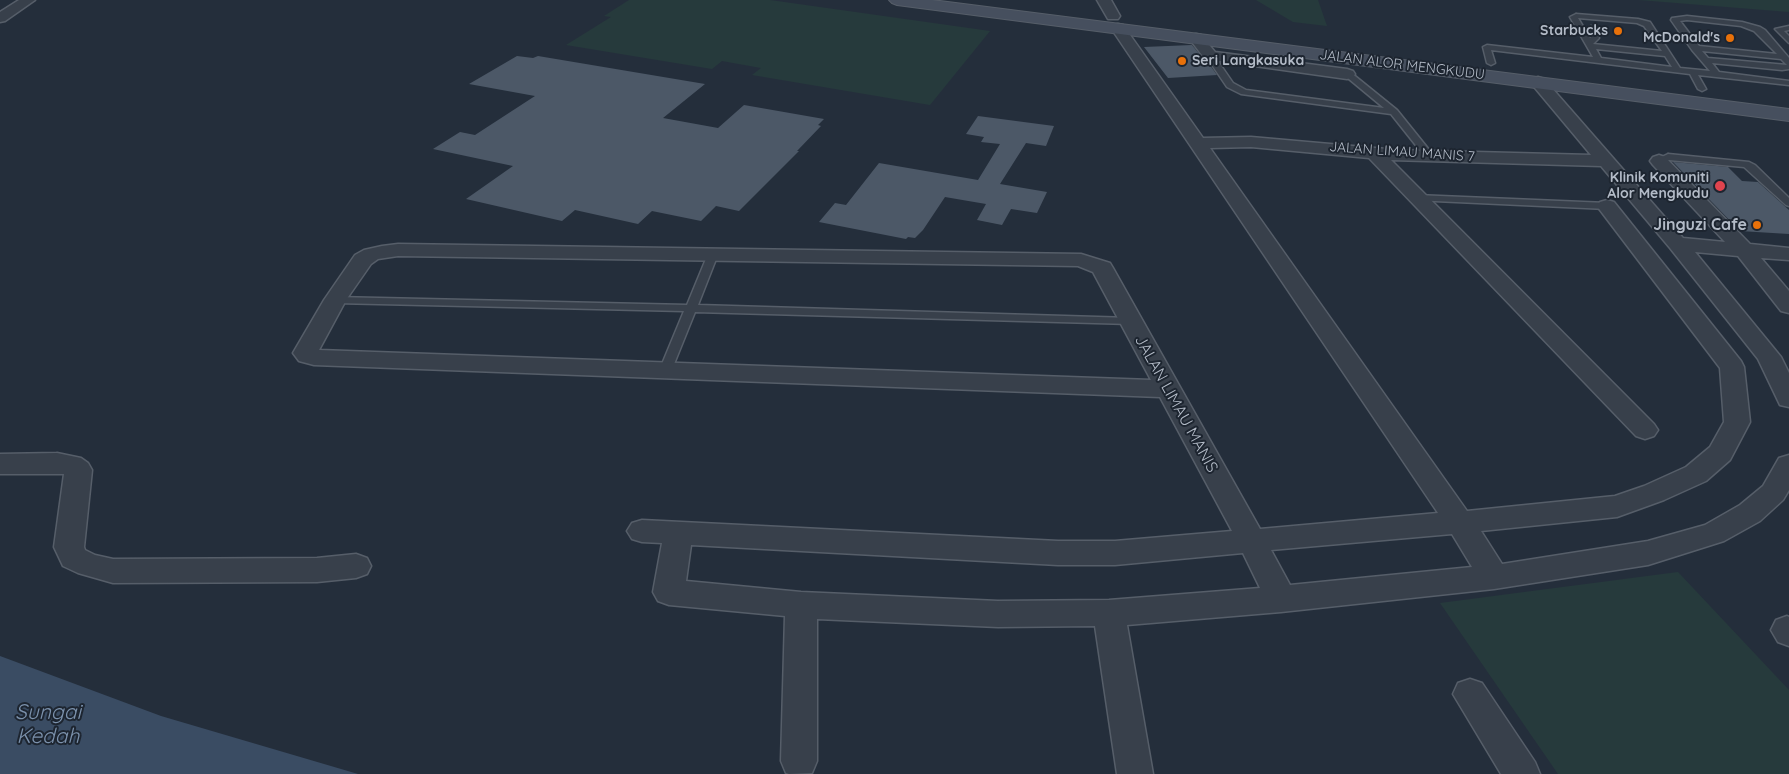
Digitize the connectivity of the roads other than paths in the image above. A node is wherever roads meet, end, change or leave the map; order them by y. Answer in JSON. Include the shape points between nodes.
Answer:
{"nodes":[{"id":1,"x":28,"y":0,"type":"edge"},
{"id":2,"x":900,"y":0,"type":"edge"},
{"id":3,"x":986,"y":0,"type":"edge"},
{"id":4,"x":1104,"y":0,"type":"edge"},
{"id":5,"x":0,"y":18,"type":"edge"},
{"id":6,"x":1115,"y":22,"type":"junction"},
{"id":7,"x":1617,"y":22,"type":"dead end"},
{"id":8,"x":1789,"y":28,"type":"edge"},
{"id":9,"x":1196,"y":38,"type":"junction"},
{"id":10,"x":1650,"y":39,"type":"dead end"},
{"id":11,"x":1789,"y":41,"type":"edge"},
{"id":12,"x":1659,"y":42,"type":"junction"},
{"id":13,"x":1589,"y":44,"type":"junction"},
{"id":14,"x":1694,"y":46,"type":"junction"},
{"id":15,"x":1667,"y":54,"type":"junction"},
{"id":16,"x":1210,"y":56,"type":"junction"},
{"id":17,"x":1598,"y":60,"type":"junction"},
{"id":18,"x":1705,"y":60,"type":"junction"},
{"id":19,"x":1786,"y":61,"type":"edge"},
{"id":20,"x":1329,"y":63,"type":"junction"},
{"id":21,"x":1487,"y":67,"type":"junction"},
{"id":22,"x":1678,"y":70,"type":"junction"},
{"id":23,"x":1693,"y":72,"type":"junction"},
{"id":24,"x":1347,"y":74,"type":"joint"},
{"id":25,"x":1716,"y":74,"type":"junction"},
{"id":26,"x":1538,"y":82,"type":"junction"},
{"id":27,"x":1789,"y":83,"type":"edge"},
{"id":28,"x":1702,"y":89,"type":"junction"},
{"id":29,"x":1789,"y":99,"type":"edge"},
{"id":30,"x":1394,"y":112,"type":"junction"},
{"id":31,"x":1789,"y":114,"type":"edge"},
{"id":32,"x":1197,"y":143,"type":"junction"},
{"id":33,"x":1373,"y":152,"type":"junction"},
{"id":34,"x":1429,"y":156,"type":"junction"},
{"id":35,"x":1606,"y":161,"type":"junction"},
{"id":36,"x":1659,"y":161,"type":"joint"},
{"id":37,"x":1416,"y":198,"type":"junction"},
{"id":38,"x":1789,"y":203,"type":"edge"},
{"id":39,"x":1607,"y":206,"type":"junction"},
{"id":40,"x":1647,"y":208,"type":"junction"},
{"id":41,"x":1677,"y":244,"type":"junction"},
{"id":42,"x":1744,"y":250,"type":"junction"},
{"id":43,"x":713,"y":254,"type":"junction"},
{"id":44,"x":1789,"y":254,"type":"edge"},
{"id":45,"x":335,"y":300,"type":"junction"},
{"id":46,"x":1789,"y":306,"type":"edge"},
{"id":47,"x":690,"y":308,"type":"junction"},
{"id":48,"x":1131,"y":321,"type":"junction"},
{"id":49,"x":1779,"y":358,"type":"edge"},
{"id":50,"x":666,"y":369,"type":"junction"},
{"id":51,"x":1167,"y":389,"type":"junction"},
{"id":52,"x":1789,"y":399,"type":"edge"},
{"id":53,"x":1646,"y":430,"type":"dead end"},
{"id":54,"x":0,"y":464,"type":"edge"},
{"id":55,"x":1789,"y":465,"type":"edge"},
{"id":56,"x":1459,"y":522,"type":"junction"},
{"id":57,"x":642,"y":530,"type":"dead end"},
{"id":58,"x":678,"y":533,"type":"junction"},
{"id":59,"x":1251,"y":540,"type":"junction"},
{"id":60,"x":356,"y":566,"type":"dead end"},
{"id":61,"x":1494,"y":577,"type":"junction"},
{"id":62,"x":1281,"y":600,"type":"junction"},
{"id":63,"x":801,"y":604,"type":"junction"},
{"id":64,"x":1109,"y":614,"type":"junction"},
{"id":65,"x":1470,"y":694,"type":"dead end"},
{"id":66,"x":799,"y":761,"type":"dead end"},
{"id":67,"x":1135,"y":774,"type":"edge"},
{"id":68,"x":1522,"y":774,"type":"edge"}],
"edges":[{"from":1,"to":5,"type":"street"},
{"from":2,"to":6,"type":"main road","name":"JALAN ALOR MENGKUDU"},
{"from":3,"to":6,"type":"main road","name":"JALAN ALOR MENGKUDU"},
{"from":4,"to":6,"type":"street"},
{"from":6,"to":9,"type":"main road","name":"JALAN ALOR MENGKUDU"},
{"from":6,"to":21,"type":"main road","name":"JALAN ALOR MENGKUDU"},
{"from":6,"to":32,"type":"street"},
{"from":7,"to":13,"type":"lane","via":[[1590,19],[1595,38]]},
{"from":8,"to":11,"type":"lane","via":[[1780,29]]},
{"from":9,"to":16,"type":"street"},
{"from":9,"to":20,"type":"main road","name":"JALAN ALOR MENGKUDU"},
{"from":10,"to":12,"type":"lane"},
{"from":12,"to":13,"type":"lane","via":[[1647,24],[1642,22],[1574,17]]},
{"from":12,"to":15,"type":"lane"},
{"from":13,"to":15,"type":"lane"},
{"from":13,"to":17,"type":"lane"},
{"from":14,"to":18,"type":"lane"},
{"from":14,"to":19,"type":"lane"},
{"from":14,"to":19,"type":"lane","via":[[1697,39],[1687,23],[1748,29]]},
{"from":14,"to":19,"type":"lane","via":[[1675,20],[1687,18],[1750,26],[1762,32]]},
{"from":15,"to":22,"type":"lane"},
{"from":16,"to":20,"type":"street"},
{"from":16,"to":30,"type":"lane","via":[[1230,85],[1244,92]]},
{"from":17,"to":21,"type":"lane","via":[[1487,47]]},
{"from":17,"to":22,"type":"lane"},
{"from":18,"to":19,"type":"lane","via":[[1782,68]]},
{"from":18,"to":25,"type":"lane"},
{"from":20,"to":21,"type":"main road","name":"JALAN ALOR MENGKUDU"},
{"from":20,"to":24,"type":"street"},
{"from":21,"to":26,"type":"main road","name":"JALAN ALOR MENGKUDU"},
{"from":21,"to":28,"type":"main road","name":"JALAN ALOR MENGKUDU"},
{"from":22,"to":23,"type":"lane"},
{"from":23,"to":25,"type":"lane"},
{"from":23,"to":28,"type":"lane"},
{"from":24,"to":30,"type":"lane"},
{"from":25,"to":27,"type":"lane"},
{"from":26,"to":31,"type":"main road","name":"JALAN ALOR MENGKUDU"},
{"from":26,"to":35,"type":"street"},
{"from":28,"to":29,"type":"main road","name":"JALAN ALOR MENGKUDU"},
{"from":30,"to":34,"type":"lane"},
{"from":32,"to":33,"type":"street","name":"JALAN LIMAU MANIS 7","via":[[1283,143]]},
{"from":32,"to":56,"type":"street"},
{"from":33,"to":34,"type":"street","name":"JALAN LIMAU MANIS 7"},
{"from":33,"to":37,"type":"street"},
{"from":34,"to":35,"type":"street","name":"JALAN LIMAU MANIS 7"},
{"from":35,"to":40,"type":"street"},
{"from":36,"to":38,"type":"lane","via":[[1668,157],[1746,164]]},
{"from":36,"to":42,"type":"street"},
{"from":37,"to":39,"type":"lane"},
{"from":37,"to":53,"type":"street"},
{"from":39,"to":40,"type":"street"},
{"from":39,"to":56,"type":"street","via":[[1732,367],[1737,422],[1720,453],[1696,474],[1654,493],[1617,506]]},
{"from":40,"to":41,"type":"street"},
{"from":41,"to":42,"type":"street"},
{"from":41,"to":49,"type":"street"},
{"from":42,"to":44,"type":"street"},
{"from":42,"to":46,"type":"street"},
{"from":43,"to":45,"type":"street","via":[[390,251],[372,254],[363,260]]},
{"from":43,"to":47,"type":"lane"},
{"from":43,"to":48,"type":"street","name":"JALAN LIMAU MANIS","via":[[1081,260],[1102,268]]},
{"from":45,"to":47,"type":"lane"},
{"from":45,"to":50,"type":"street","via":[[305,353],[308,356]]},
{"from":47,"to":48,"type":"lane"},
{"from":47,"to":50,"type":"lane"},
{"from":48,"to":51,"type":"street","name":"JALAN LIMAU MANIS"},
{"from":49,"to":52,"type":"street"},
{"from":50,"to":51,"type":"street"},
{"from":51,"to":59,"type":"street","name":"JALAN LIMAU MANIS"},
{"from":54,"to":60,"type":"street","via":[[57,462],[78,470],[69,548],[74,558],[89,565],[113,571],[317,570]]},
{"from":55,"to":61,"type":"street","via":[[1773,493],[1750,513],[1714,533],[1648,553]]},
{"from":56,"to":59,"type":"street"},
{"from":56,"to":61,"type":"street"},
{"from":57,"to":58,"type":"street"},
{"from":58,"to":59,"type":"street","via":[[1058,553],[1115,553]]},
{"from":58,"to":63,"type":"street","via":[[669,592]]},
{"from":59,"to":62,"type":"street","name":"JALAN LIMAU MANIS"},
{"from":61,"to":62,"type":"street"},
{"from":62,"to":64,"type":"street"},
{"from":63,"to":64,"type":"street","via":[[998,614]]},
{"from":63,"to":66,"type":"street"},
{"from":64,"to":67,"type":"street"},
{"from":65,"to":68,"type":"street"}]}
